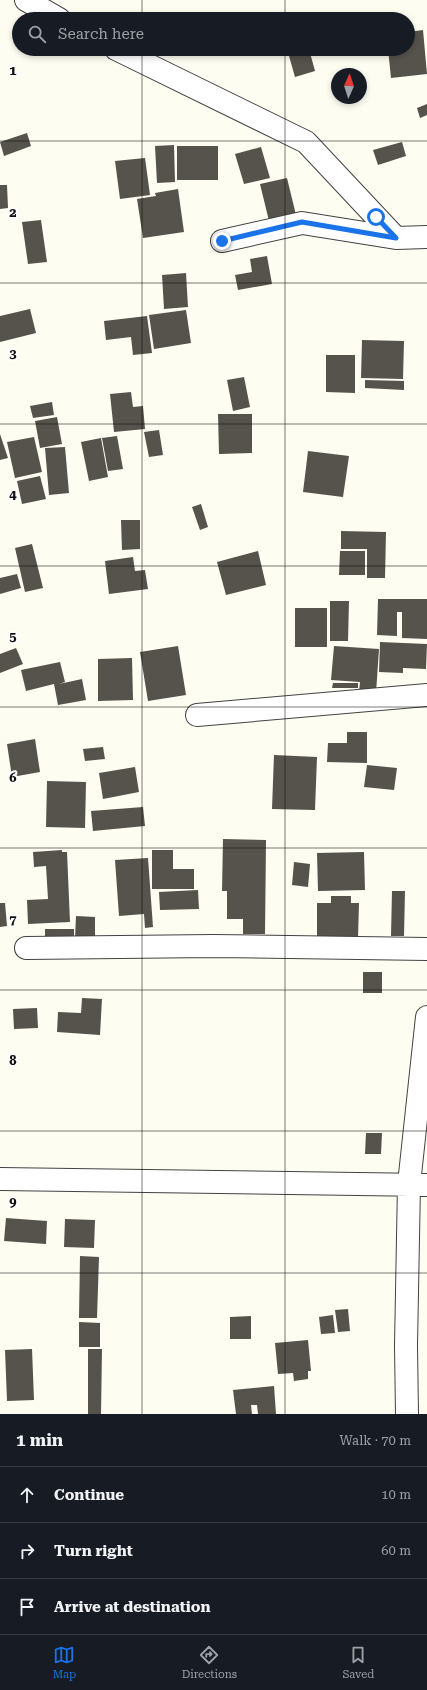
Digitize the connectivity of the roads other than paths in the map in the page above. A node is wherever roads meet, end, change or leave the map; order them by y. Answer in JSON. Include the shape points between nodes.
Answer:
{"nodes":[{"id":1,"x":26,"y":0,"type":"edge"},
{"id":2,"x":47,"y":12,"type":"edge"},
{"id":3,"x":130,"y":56,"type":"edge"},
{"id":4,"x":427,"y":237,"type":"edge"},
{"id":5,"x":396,"y":238,"type":"junction"},
{"id":6,"x":222,"y":241,"type":"dead end"},
{"id":7,"x":427,"y":695,"type":"edge"},
{"id":8,"x":197,"y":715,"type":"dead end"},
{"id":9,"x":26,"y":948,"type":"dead end"},
{"id":10,"x":427,"y":949,"type":"edge"},
{"id":11,"x":427,"y":1017,"type":"edge"},
{"id":12,"x":424,"y":1073,"type":"edge"},
{"id":13,"x":0,"y":1179,"type":"edge"},
{"id":14,"x":418,"y":1185,"type":"edge"},
{"id":15,"x":407,"y":1414,"type":"edge"}],
"edges":[{"from":1,"to":2,"type":"street"},
{"from":3,"to":5,"type":"street","via":[[306,142]]},
{"from":4,"to":5,"type":"street"},
{"from":5,"to":6,"type":"street","via":[[302,222]]},
{"from":7,"to":8,"type":"street"},
{"from":9,"to":10,"type":"street","via":[[213,946]]},
{"from":11,"to":12,"type":"street"},
{"from":12,"to":14,"type":"street"},
{"from":13,"to":14,"type":"street"},
{"from":14,"to":15,"type":"street","via":[[406,1346]]}]}
